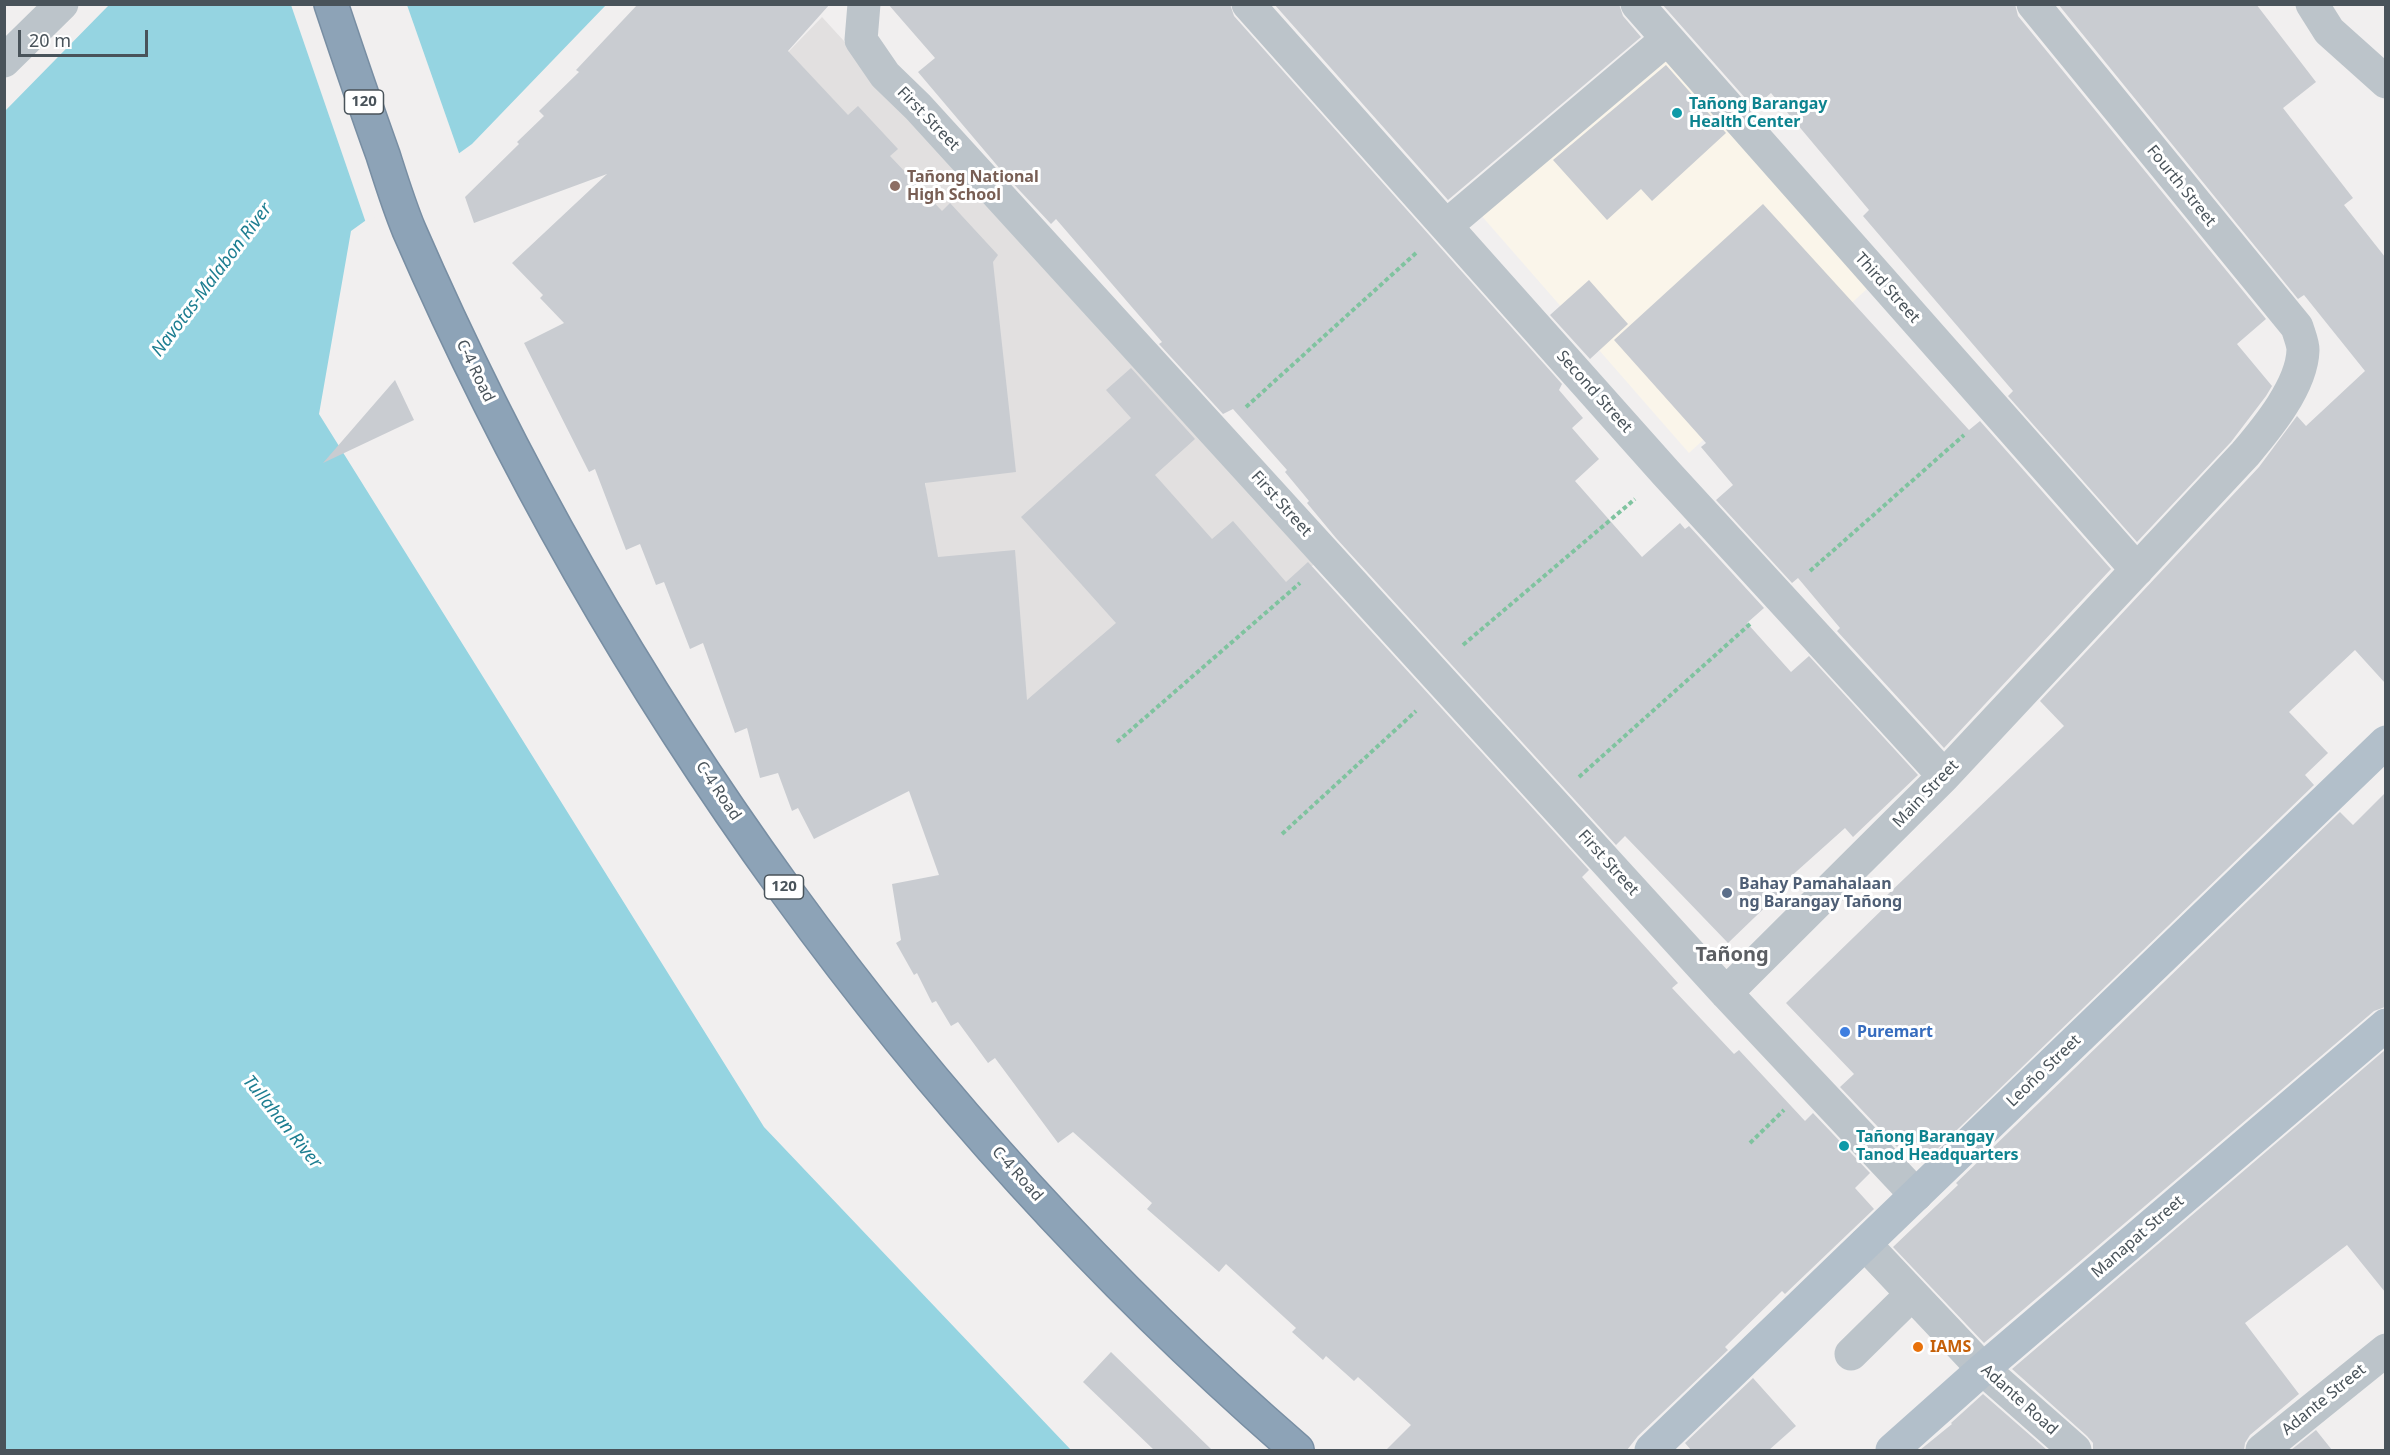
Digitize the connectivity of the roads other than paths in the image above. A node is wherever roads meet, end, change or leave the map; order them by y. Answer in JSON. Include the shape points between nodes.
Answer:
{"nodes":[{"id":1,"x":62,"y":4,"type":"edge"},
{"id":2,"x":331,"y":4,"type":"edge"},
{"id":3,"x":864,"y":4,"type":"edge"},
{"id":4,"x":1248,"y":4,"type":"edge"},
{"id":5,"x":1637,"y":4,"type":"edge"},
{"id":6,"x":2033,"y":4,"type":"edge"},
{"id":7,"x":2313,"y":4,"type":"edge"},
{"id":8,"x":1666,"y":39,"type":"junction"},
{"id":9,"x":4,"y":61,"type":"edge"},
{"id":10,"x":2385,"y":82,"type":"edge"},
{"id":11,"x":1446,"y":226,"type":"junction"},
{"id":12,"x":2296,"y":377,"type":"joint"},
{"id":13,"x":2137,"y":570,"type":"junction"},
{"id":14,"x":2385,"y":742,"type":"edge"},
{"id":15,"x":1944,"y":776,"type":"junction"},
{"id":16,"x":1726,"y":993,"type":"junction"},
{"id":17,"x":2385,"y":1025,"type":"edge"},
{"id":18,"x":1916,"y":1195,"type":"junction"},
{"id":19,"x":1865,"y":1244,"type":"junction"},
{"id":20,"x":1912,"y":1294,"type":"junction"},
{"id":21,"x":2385,"y":1350,"type":"edge"},
{"id":22,"x":1851,"y":1354,"type":"dead end"},
{"id":23,"x":1983,"y":1369,"type":"junction"},
{"id":24,"x":1297,"y":1450,"type":"edge"},
{"id":25,"x":1651,"y":1450,"type":"edge"},
{"id":26,"x":1892,"y":1450,"type":"edge"},
{"id":27,"x":2075,"y":1450,"type":"edge"},
{"id":28,"x":2262,"y":1450,"type":"edge"}],
"edges":[{"from":1,"to":9,"type":"street"},
{"from":2,"to":24,"type":"highway","name":"C-4 Road","number":"120","via":[[407,225],[469,360],[537,494],[610,623],[677,730],[773,872],[956,1106],[1160,1323]]},
{"from":3,"to":16,"type":"street","name":"First Street","via":[[861,40],[885,75]]},
{"from":4,"to":11,"type":"street","name":"Second Street"},
{"from":5,"to":8,"type":"street","name":"Third Street"},
{"from":6,"to":12,"type":"street","name":"Fourth Street","via":[[2297,327],[2303,350]]},
{"from":7,"to":10,"type":"street","via":[[2329,31]]},
{"from":8,"to":11,"type":"street"},
{"from":8,"to":13,"type":"street","name":"Third Street"},
{"from":11,"to":15,"type":"street","name":"Second Street"},
{"from":12,"to":13,"type":"street","name":"Main Street","via":[[2279,412],[2245,454]]},
{"from":13,"to":15,"type":"street","name":"Main Street"},
{"from":14,"to":18,"type":"main road","name":"Leoño Street"},
{"from":15,"to":16,"type":"street","name":"Main Street"},
{"from":16,"to":18,"type":"street"},
{"from":17,"to":23,"type":"main road","name":"Manapat Street"},
{"from":18,"to":19,"type":"main road","name":"Leoño Street"},
{"from":19,"to":20,"type":"street","name":"Adante Road"},
{"from":19,"to":25,"type":"main road","name":"Leoño Street"},
{"from":20,"to":22,"type":"street"},
{"from":20,"to":23,"type":"street","name":"Adante Road"},
{"from":21,"to":28,"type":"street","name":"Adante Street"},
{"from":23,"to":26,"type":"main road","name":"Manapat Street"},
{"from":23,"to":27,"type":"street","name":"Adante Road"}]}
